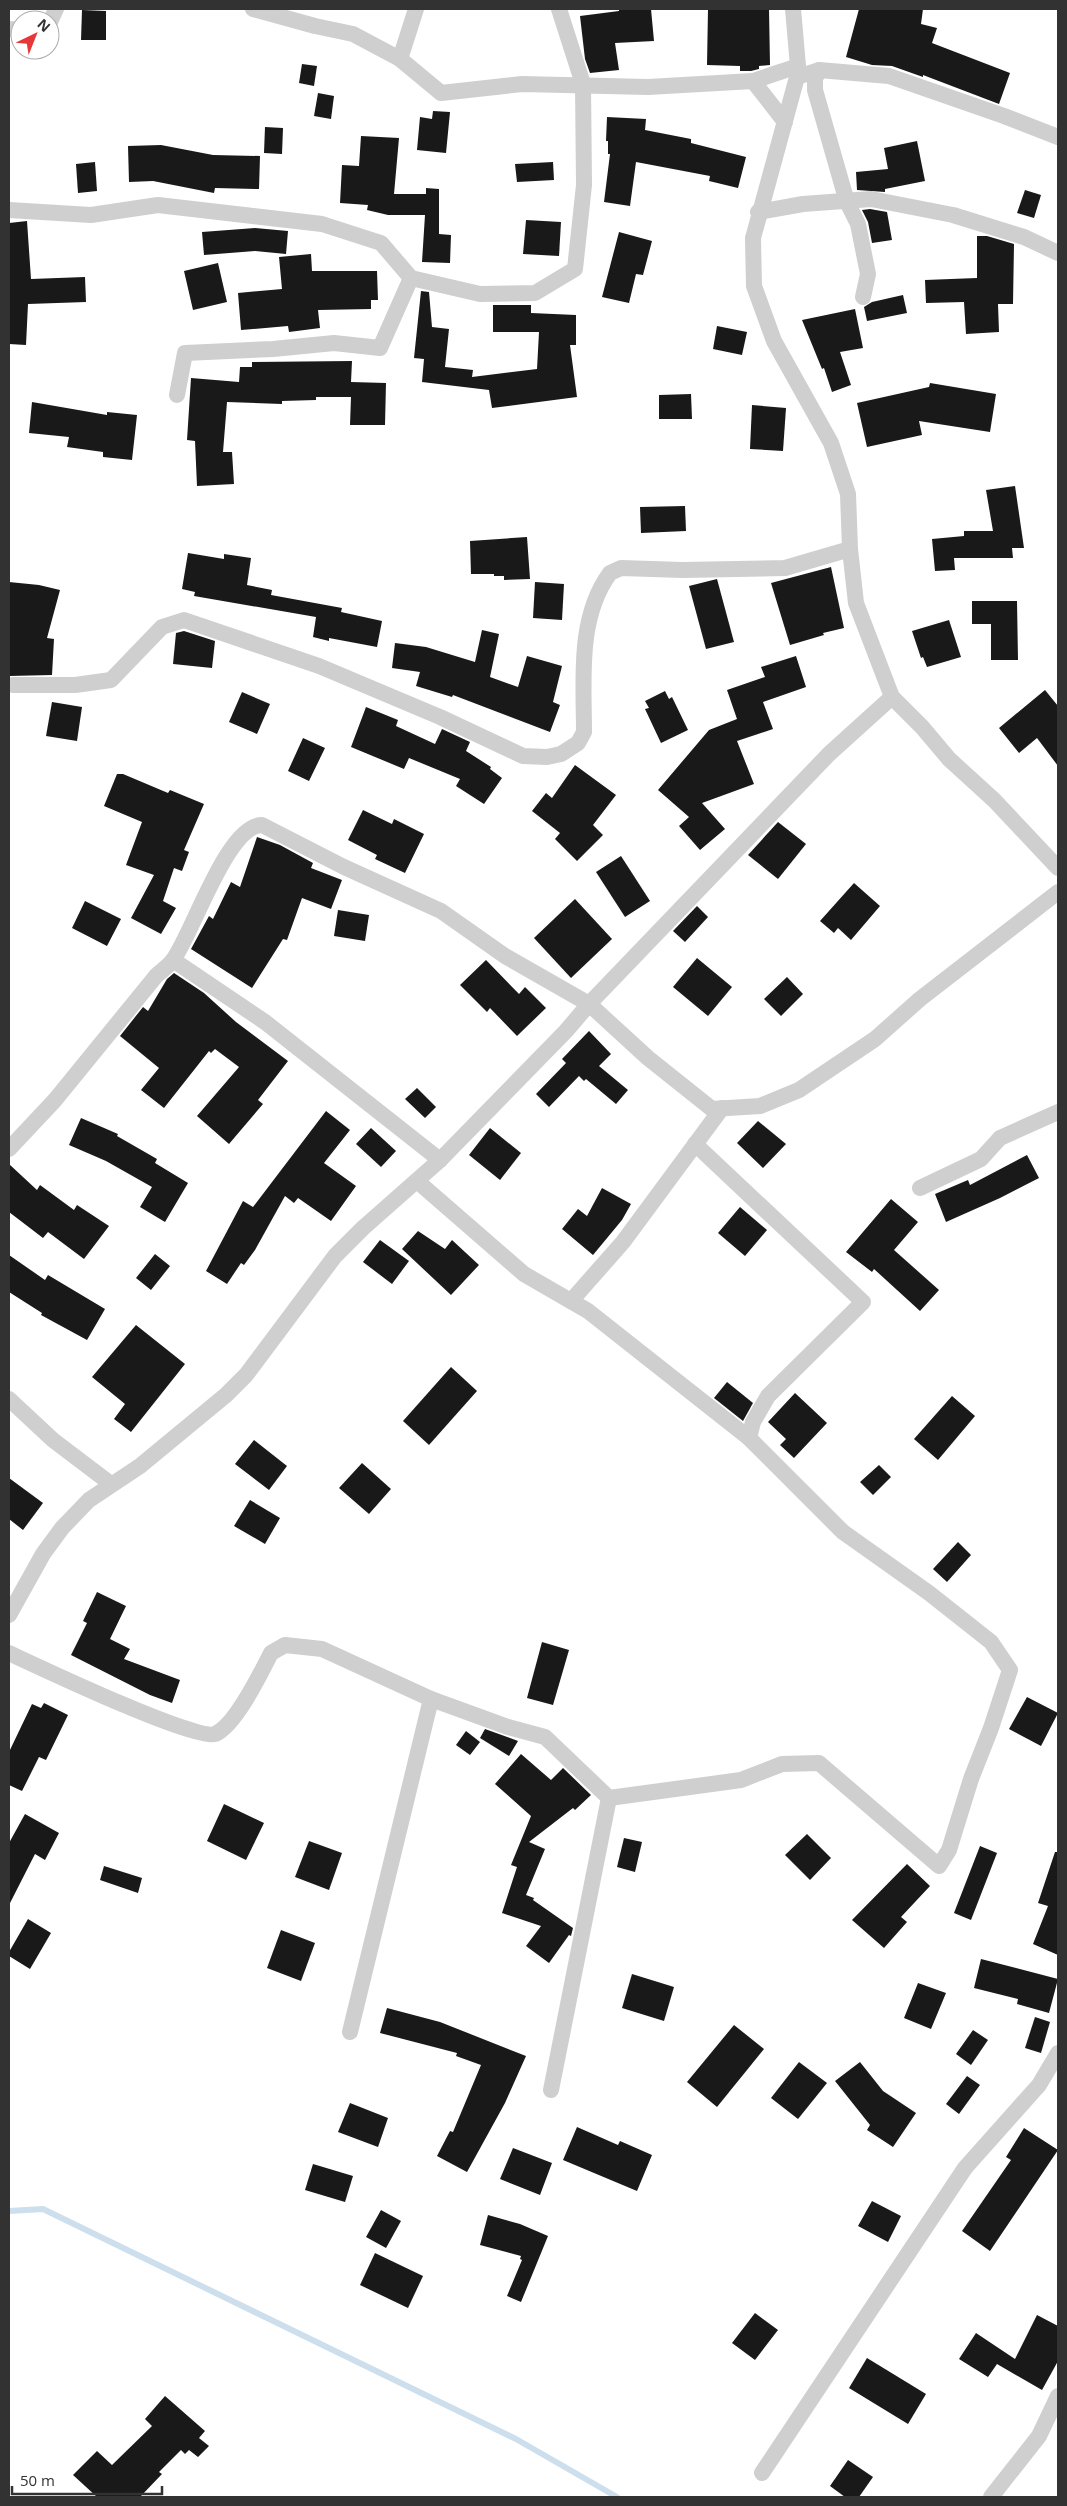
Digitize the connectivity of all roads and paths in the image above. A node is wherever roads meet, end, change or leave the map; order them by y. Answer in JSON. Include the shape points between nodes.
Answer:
{"nodes":[{"id":1,"x":253,"y":9,"type":"edge"},
{"id":2,"x":416,"y":9,"type":"edge"},
{"id":3,"x":559,"y":9,"type":"edge"},
{"id":4,"x":793,"y":9,"type":"edge"},
{"id":5,"x":400,"y":59,"type":"junction"},
{"id":6,"x":819,"y":70,"type":"junction"},
{"id":7,"x":797,"y":71,"type":"junction"},
{"id":8,"x":753,"y":81,"type":"junction"},
{"id":9,"x":583,"y":84,"type":"junction"},
{"id":10,"x":786,"y":122,"type":"junction"},
{"id":11,"x":1058,"y":138,"type":"edge"},
{"id":12,"x":847,"y":202,"type":"junction"},
{"id":13,"x":9,"y":210,"type":"edge"},
{"id":14,"x":758,"y":212,"type":"junction"},
{"id":15,"x":1058,"y":254,"type":"edge"},
{"id":16,"x":411,"y":278,"type":"junction"},
{"id":17,"x":863,"y":297,"type":"dead end"},
{"id":18,"x":177,"y":395,"type":"dead end"},
{"id":19,"x":850,"y":549,"type":"junction"},
{"id":20,"x":13,"y":685,"type":"dead end"},
{"id":21,"x":892,"y":697,"type":"junction"},
{"id":22,"x":1058,"y":868,"type":"edge"},
{"id":23,"x":1058,"y":892,"type":"edge"},
{"id":24,"x":173,"y":960,"type":"junction"},
{"id":25,"x":589,"y":1004,"type":"junction"},
{"id":26,"x":722,"y":1108,"type":"junction"},
{"id":27,"x":1058,"y":1112,"type":"edge"},
{"id":28,"x":695,"y":1144,"type":"junction"},
{"id":29,"x":9,"y":1149,"type":"edge"},
{"id":30,"x":440,"y":1160,"type":"junction"},
{"id":31,"x":417,"y":1181,"type":"junction"},
{"id":32,"x":920,"y":1188,"type":"dead end"},
{"id":33,"x":571,"y":1301,"type":"junction"},
{"id":34,"x":9,"y":1399,"type":"edge"},
{"id":35,"x":749,"y":1438,"type":"junction"},
{"id":36,"x":111,"y":1484,"type":"junction"},
{"id":37,"x":9,"y":1615,"type":"edge"},
{"id":38,"x":9,"y":1653,"type":"edge"},
{"id":39,"x":431,"y":1699,"type":"junction"},
{"id":40,"x":609,"y":1798,"type":"junction"},
{"id":41,"x":350,"y":2032,"type":"dead end"},
{"id":42,"x":1058,"y":2053,"type":"edge"},
{"id":43,"x":1052,"y":2079,"type":"edge"},
{"id":44,"x":551,"y":2090,"type":"dead end"},
{"id":45,"x":1058,"y":2396,"type":"edge"},
{"id":46,"x":762,"y":2473,"type":"dead end"},
{"id":47,"x":992,"y":2497,"type":"edge"}],
"edges":[{"from":1,"to":5,"type":"street","via":[[353,34]]},
{"from":2,"to":5,"type":"street"},
{"from":3,"to":9,"type":"street"},
{"from":4,"to":7,"type":"street"},
{"from":5,"to":9,"type":"street","via":[[441,93],[522,84]]},
{"from":6,"to":7,"type":"street"},
{"from":6,"to":11,"type":"street","via":[[889,76]]},
{"from":6,"to":12,"type":"street","via":[[815,90]]},
{"from":7,"to":8,"type":"street"},
{"from":7,"to":10,"type":"street"},
{"from":8,"to":9,"type":"street","via":[[648,87]]},
{"from":8,"to":10,"type":"street"},
{"from":9,"to":16,"type":"street","via":[[584,185],[575,269],[535,293],[480,294]]},
{"from":10,"to":14,"type":"street"},
{"from":12,"to":14,"type":"street","via":[[803,204]]},
{"from":12,"to":15,"type":"street","via":[[871,199],[953,215],[1024,237]]},
{"from":12,"to":17,"type":"street","via":[[858,224],[868,274]]},
{"from":13,"to":16,"type":"street","via":[[91,215],[158,205],[322,224],[381,243]]},
{"from":14,"to":19,"type":"street","via":[[753,238],[754,286],[774,341],[832,443],[848,494]]},
{"from":16,"to":18,"type":"street","via":[[380,348],[334,343],[185,353]]},
{"from":19,"to":20,"type":"street","via":[[786,568],[621,568],[610,573],[593,609],[584,651],[584,732],[578,743],[561,754],[548,757],[523,756],[318,666],[184,620],[162,627],[111,680],[75,685]]},
{"from":19,"to":21,"type":"street","via":[[856,603]]},
{"from":21,"to":22,"type":"street"},
{"from":21,"to":25,"type":"street","via":[[829,754]]},
{"from":23,"to":26,"type":"street","via":[[875,1038],[799,1090],[760,1106]]},
{"from":24,"to":25,"type":"street","via":[[219,867],[246,829],[262,825],[344,867],[442,911],[505,956]]},
{"from":24,"to":29,"type":"street","via":[[156,976],[55,1100]]},
{"from":24,"to":30,"type":"street","via":[[265,1022]]},
{"from":25,"to":26,"type":"street","via":[[648,1058],[712,1109]]},
{"from":25,"to":30,"type":"street"},
{"from":26,"to":28,"type":"street"},
{"from":27,"to":32,"type":"street","via":[[1000,1138],[980,1159]]},
{"from":28,"to":33,"type":"street","via":[[623,1242]]},
{"from":28,"to":35,"type":"street","via":[[863,1302],[768,1396],[753,1422]]},
{"from":30,"to":31,"type":"street"},
{"from":31,"to":33,"type":"street","via":[[524,1274]]},
{"from":31,"to":36,"type":"street","via":[[362,1228],[336,1256],[246,1375],[226,1395],[140,1466]]},
{"from":33,"to":35,"type":"street"},
{"from":34,"to":36,"type":"street","via":[[53,1440]]},
{"from":35,"to":40,"type":"street","via":[[844,1532],[991,1642],[1010,1670],[948,1850],[939,1866],[819,1763],[782,1764],[741,1780]]},
{"from":36,"to":37,"type":"street","via":[[88,1500],[62,1528],[43,1554]]},
{"from":38,"to":39,"type":"street","via":[[156,1718],[208,1735],[220,1731],[250,1695],[271,1653],[285,1645],[322,1649]]},
{"from":39,"to":40,"type":"street","via":[[545,1737]]},
{"from":39,"to":41,"type":"street"},
{"from":40,"to":44,"type":"street"},
{"from":42,"to":43,"type":"street"},
{"from":43,"to":46,"type":"street","via":[[965,2168]]},
{"from":45,"to":47,"type":"street","via":[[1039,2436]]}]}
